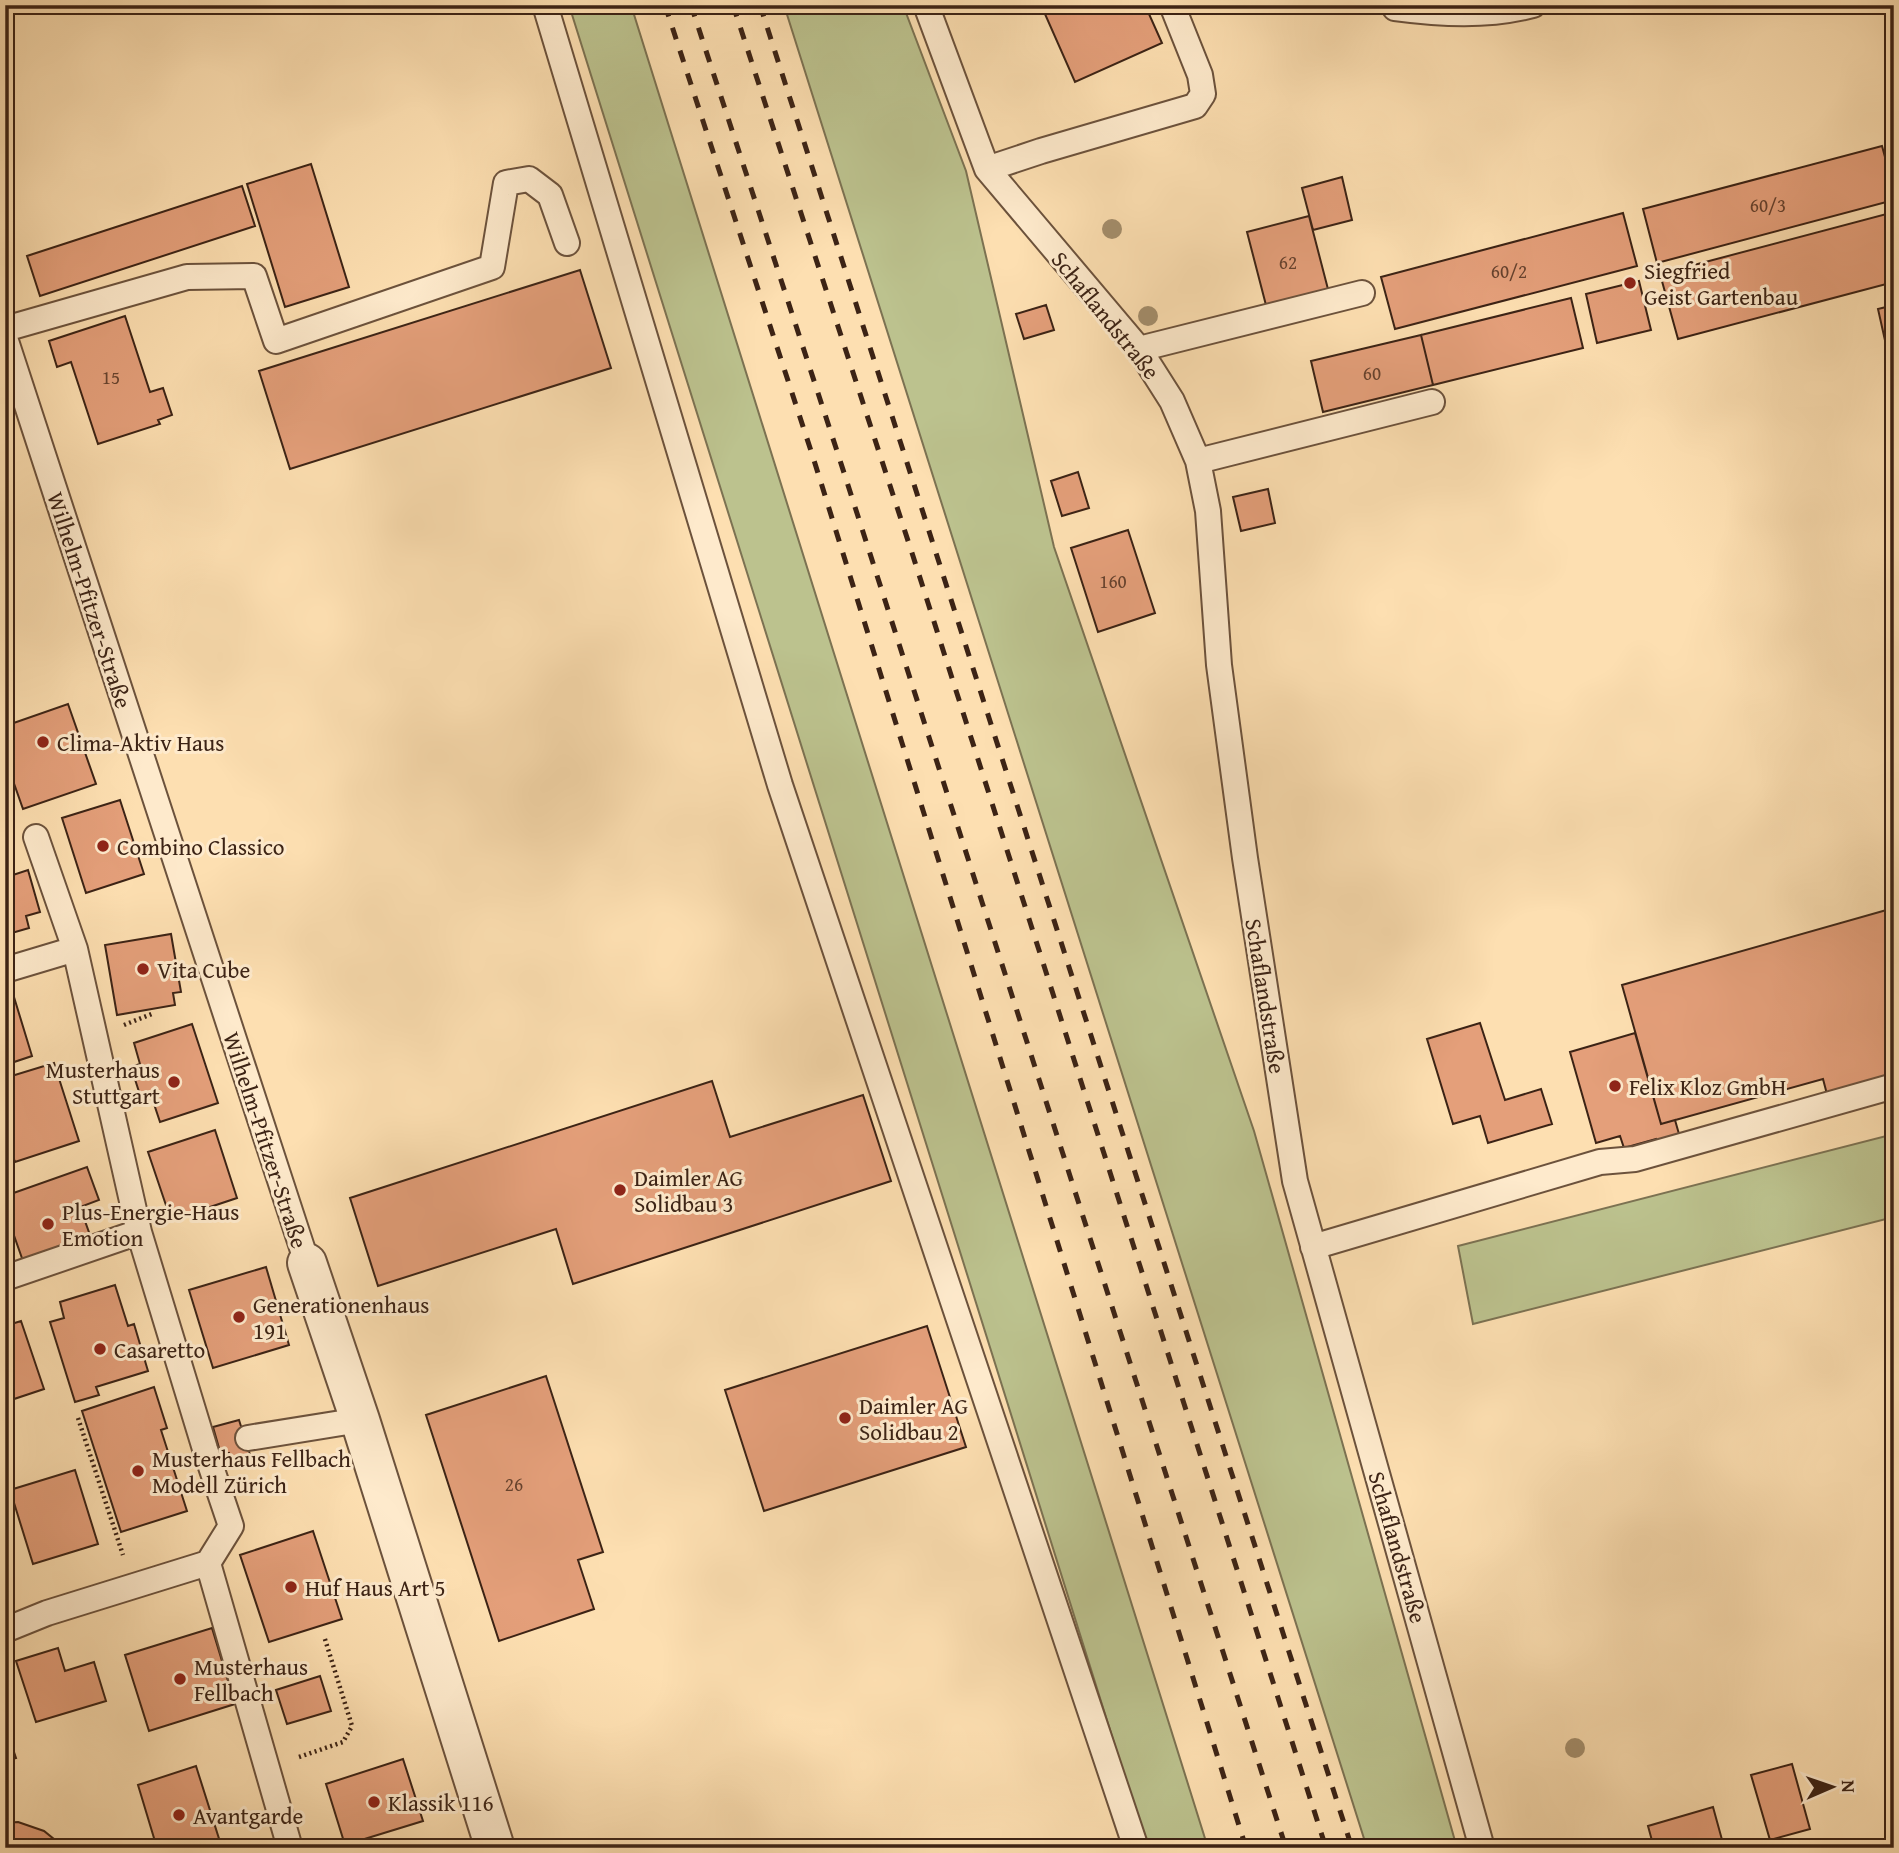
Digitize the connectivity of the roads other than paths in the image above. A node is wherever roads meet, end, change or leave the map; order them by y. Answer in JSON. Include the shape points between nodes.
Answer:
{"nodes":[{"id":1,"x":545,"y":5,"type":"edge"},
{"id":2,"x":926,"y":5,"type":"edge"},
{"id":3,"x":1172,"y":5,"type":"edge"},
{"id":4,"x":1394,"y":5,"type":"edge"},
{"id":5,"x":1533,"y":5,"type":"edge"},
{"id":6,"x":994,"y":178,"type":"junction"},
{"id":7,"x":566,"y":243,"type":"dead end"},
{"id":8,"x":1362,"y":293,"type":"dead end"},
{"id":9,"x":5,"y":329,"type":"edge"},
{"id":10,"x":5,"y":338,"type":"edge"},
{"id":11,"x":1139,"y":349,"type":"junction"},
{"id":12,"x":1432,"y":401,"type":"dead end"},
{"id":13,"x":1198,"y":461,"type":"junction"},
{"id":14,"x":36,"y":837,"type":"dead end"},
{"id":15,"x":75,"y":949,"type":"junction"},
{"id":16,"x":5,"y":970,"type":"edge"},
{"id":17,"x":1894,"y":1086,"type":"edge"},
{"id":18,"x":139,"y":1232,"type":"junction"},
{"id":19,"x":1313,"y":1247,"type":"junction"},
{"id":20,"x":307,"y":1263,"type":"joint"},
{"id":21,"x":5,"y":1278,"type":"edge"},
{"id":22,"x":360,"y":1420,"type":"junction"},
{"id":23,"x":248,"y":1438,"type":"dead end"},
{"id":24,"x":208,"y":1563,"type":"junction"},
{"id":25,"x":5,"y":1630,"type":"edge"},
{"id":26,"x":290,"y":1848,"type":"edge"},
{"id":27,"x":495,"y":1848,"type":"edge"},
{"id":28,"x":1136,"y":1848,"type":"edge"},
{"id":29,"x":1482,"y":1848,"type":"edge"}],
"edges":[{"from":1,"to":28,"type":"lane","via":[[780,785]]},
{"from":2,"to":6,"type":"lane"},
{"from":3,"to":6,"type":"lane","via":[[1200,75],[1203,94],[1195,106],[1041,150]]},
{"from":4,"to":5,"type":"lane","via":[[1443,15]]},
{"from":6,"to":11,"type":"lane","name":"Schaflandstraße"},
{"from":7,"to":9,"type":"lane","via":[[550,195],[529,179],[506,183],[492,267],[276,341],[254,276],[187,277]]},
{"from":8,"to":11,"type":"lane"},
{"from":10,"to":20,"type":"lane","name":"Wilhelm-Pfitzer-Straße"},
{"from":11,"to":13,"type":"lane","name":"Schaflandstraße","via":[[1172,401]]},
{"from":12,"to":13,"type":"lane"},
{"from":13,"to":19,"type":"lane","name":"Schaflandstraße","via":[[1208,511],[1219,665],[1245,858],[1295,1181]]},
{"from":14,"to":15,"type":"lane"},
{"from":15,"to":16,"type":"lane"},
{"from":15,"to":18,"type":"lane"},
{"from":17,"to":19,"type":"lane","via":[[1634,1159],[1600,1162]]},
{"from":18,"to":21,"type":"lane"},
{"from":18,"to":24,"type":"lane","via":[[231,1526]]},
{"from":19,"to":29,"type":"lane","name":"Schaflandstraße"},
{"from":20,"to":22,"type":"street","name":"Wilhelm-Pfitzer-Straße"},
{"from":22,"to":23,"type":"lane"},
{"from":22,"to":27,"type":"street","name":"Wilhelm-Pfitzer-Straße"},
{"from":24,"to":25,"type":"lane"},
{"from":24,"to":26,"type":"lane"}]}
